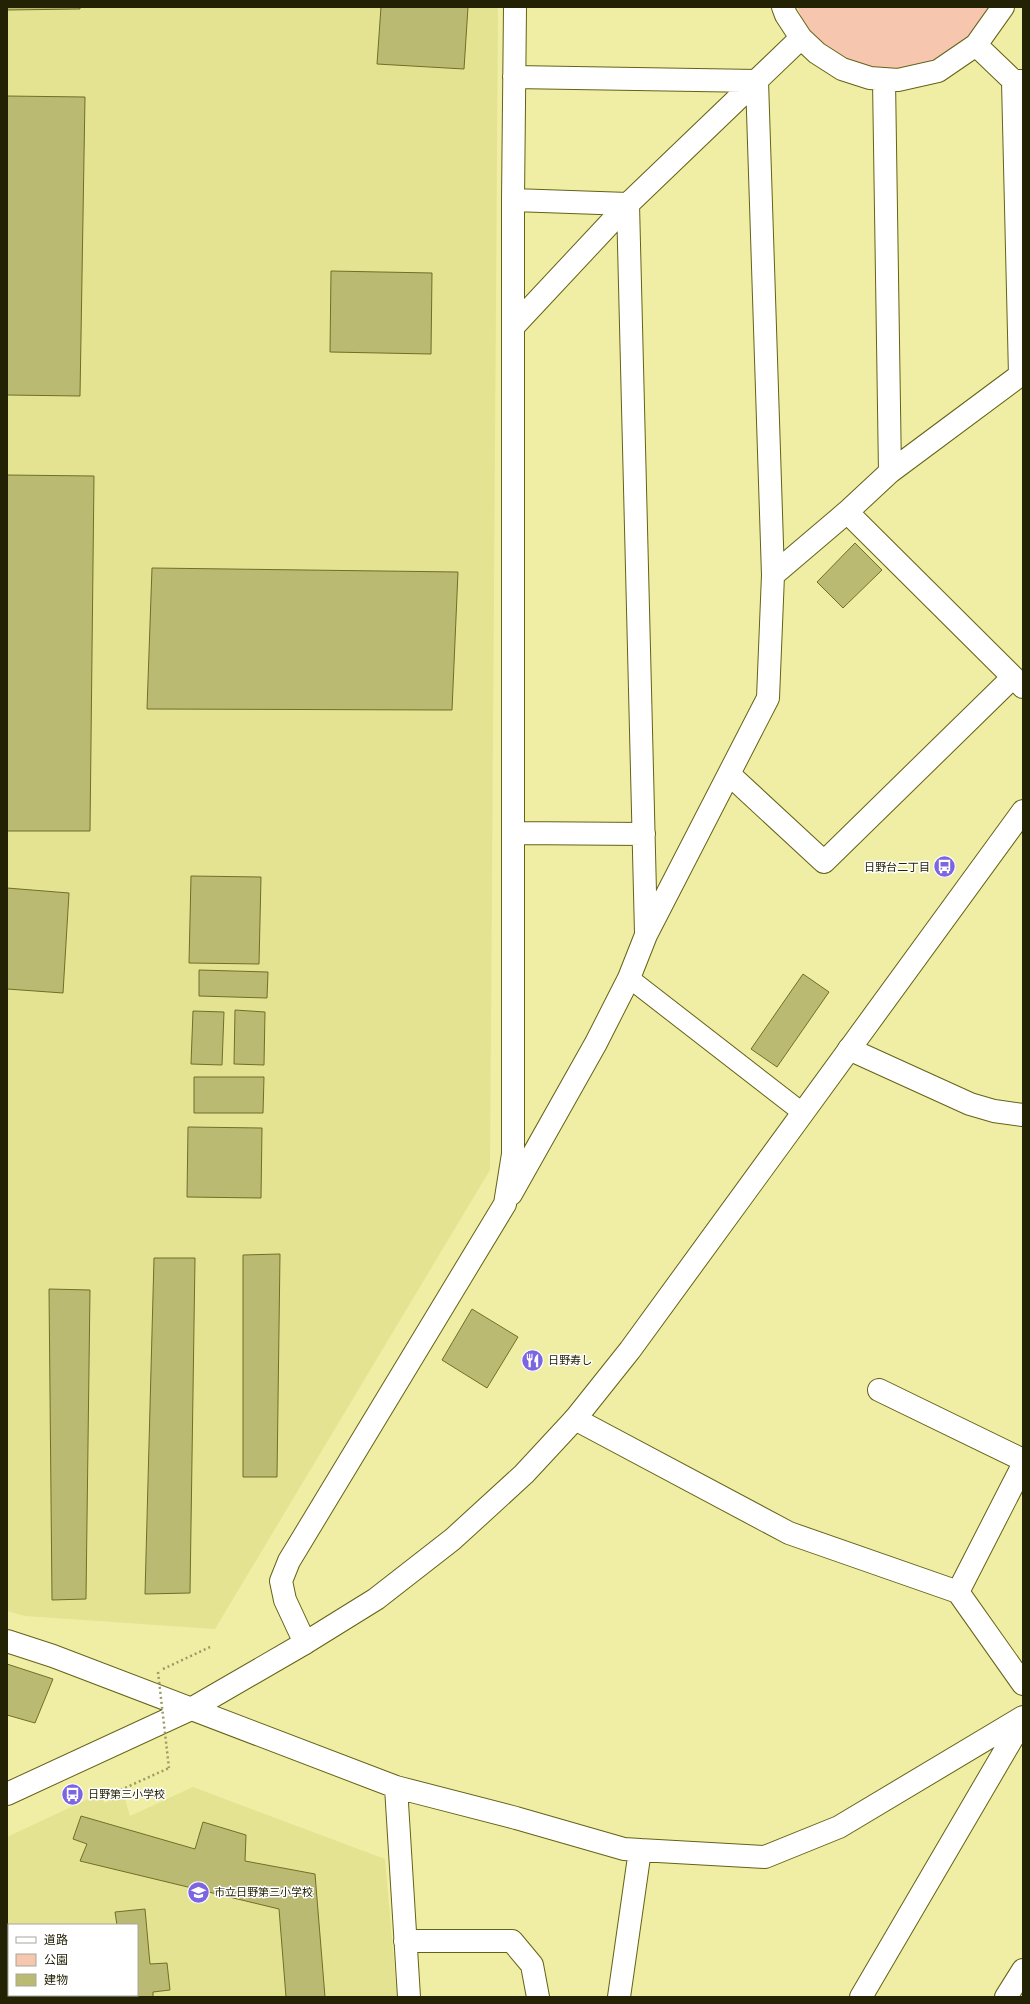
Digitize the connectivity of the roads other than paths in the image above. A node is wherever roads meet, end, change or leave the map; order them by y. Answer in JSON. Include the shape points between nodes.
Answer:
{"nodes":[{"id":1,"x":515,"y":7,"type":"edge"},
{"id":2,"x":783,"y":7,"type":"edge"},
{"id":3,"x":1003,"y":7,"type":"edge"},
{"id":4,"x":801,"y":38,"type":"junction"},
{"id":5,"x":976,"y":45,"type":"junction"},
{"id":6,"x":514,"y":77,"type":"junction"},
{"id":7,"x":884,"y":80,"type":"junction"},
{"id":8,"x":757,"y":81,"type":"junction"},
{"id":9,"x":1020,"y":84,"type":"edge"},
{"id":10,"x":513,"y":200,"type":"junction"},
{"id":11,"x":628,"y":204,"type":"junction"},
{"id":12,"x":513,"y":327,"type":"junction"},
{"id":13,"x":1022,"y":374,"type":"edge"},
{"id":14,"x":890,"y":472,"type":"junction"},
{"id":15,"x":847,"y":512,"type":"junction"},
{"id":16,"x":772,"y":575,"type":"junction"},
{"id":17,"x":1018,"y":682,"type":"edge"},
{"id":18,"x":730,"y":775,"type":"junction"},
{"id":19,"x":1023,"y":811,"type":"edge"},
{"id":20,"x":513,"y":833,"type":"junction"},
{"id":21,"x":644,"y":834,"type":"junction"},
{"id":22,"x":646,"y":935,"type":"junction"},
{"id":23,"x":628,"y":978,"type":"junction"},
{"id":24,"x":849,"y":1049,"type":"junction"},
{"id":25,"x":803,"y":1113,"type":"junction"},
{"id":26,"x":1023,"y":1115,"type":"edge"},
{"id":27,"x":505,"y":1204,"type":"junction"},
{"id":28,"x":879,"y":1390,"type":"dead end"},
{"id":29,"x":574,"y":1420,"type":"junction"},
{"id":30,"x":1023,"y":1460,"type":"edge"},
{"id":31,"x":1023,"y":1465,"type":"edge"},
{"id":32,"x":958,"y":1592,"type":"junction"},
{"id":33,"x":7,"y":1641,"type":"edge"},
{"id":34,"x":305,"y":1643,"type":"junction"},
{"id":35,"x":1023,"y":1684,"type":"edge"},
{"id":36,"x":190,"y":1709,"type":"junction"},
{"id":37,"x":1023,"y":1718,"type":"edge"},
{"id":38,"x":396,"y":1787,"type":"junction"},
{"id":39,"x":7,"y":1794,"type":"edge"},
{"id":40,"x":640,"y":1850,"type":"junction"},
{"id":41,"x":405,"y":1941,"type":"junction"},
{"id":42,"x":1023,"y":1970,"type":"edge"},
{"id":43,"x":409,"y":1997,"type":"edge"},
{"id":44,"x":538,"y":1997,"type":"edge"},
{"id":45,"x":619,"y":1997,"type":"edge"},
{"id":46,"x":861,"y":1997,"type":"edge"},
{"id":47,"x":1006,"y":1997,"type":"edge"}],
"edges":[{"from":1,"to":6,"type":"main road"},
{"from":2,"to":4,"type":"main road"},
{"from":3,"to":5,"type":"main road"},
{"from":4,"to":7,"type":"main road","via":[[817,54],[842,69]]},
{"from":4,"to":8,"type":"main road"},
{"from":5,"to":7,"type":"main road","via":[[938,71],[898,80]]},
{"from":5,"to":9,"type":"main road"},
{"from":6,"to":8,"type":"main road"},
{"from":6,"to":10,"type":"main road"},
{"from":7,"to":14,"type":"main road"},
{"from":8,"to":11,"type":"main road"},
{"from":8,"to":16,"type":"main road"},
{"from":9,"to":13,"type":"main road"},
{"from":10,"to":11,"type":"main road"},
{"from":10,"to":12,"type":"main road"},
{"from":11,"to":12,"type":"main road"},
{"from":11,"to":21,"type":"main road"},
{"from":12,"to":20,"type":"main road"},
{"from":13,"to":14,"type":"main road"},
{"from":14,"to":15,"type":"main road"},
{"from":15,"to":16,"type":"main road"},
{"from":15,"to":17,"type":"main road"},
{"from":16,"to":18,"type":"main road","via":[[768,698]]},
{"from":17,"to":18,"type":"main road","via":[[824,862]]},
{"from":18,"to":22,"type":"main road"},
{"from":19,"to":24,"type":"main road"},
{"from":20,"to":21,"type":"main road"},
{"from":20,"to":27,"type":"main road","via":[[512,1154]]},
{"from":21,"to":22,"type":"main road"},
{"from":22,"to":23,"type":"main road"},
{"from":23,"to":25,"type":"lane"},
{"from":23,"to":27,"type":"main road","via":[[596,1042]]},
{"from":24,"to":25,"type":"main road"},
{"from":24,"to":26,"type":"main road","via":[[970,1104]]},
{"from":25,"to":29,"type":"main road","via":[[653,1318]]},
{"from":27,"to":34,"type":"main road","via":[[289,1561],[281,1581],[285,1600]]},
{"from":28,"to":30,"type":"main road"},
{"from":29,"to":32,"type":"main road","via":[[789,1533]]},
{"from":29,"to":34,"type":"main road","via":[[524,1474],[453,1539],[376,1599]]},
{"from":31,"to":32,"type":"main road"},
{"from":32,"to":35,"type":"main road"},
{"from":33,"to":36,"type":"main road"},
{"from":34,"to":36,"type":"main road"},
{"from":36,"to":38,"type":"main road"},
{"from":36,"to":39,"type":"main road"},
{"from":37,"to":40,"type":"main road","via":[[839,1827],[765,1857]]},
{"from":37,"to":46,"type":"main road"},
{"from":38,"to":40,"type":"main road","via":[[624,1849]]},
{"from":38,"to":41,"type":"main road"},
{"from":40,"to":45,"type":"main road"},
{"from":41,"to":43,"type":"main road"},
{"from":41,"to":44,"type":"main road","via":[[512,1940],[532,1965]]},
{"from":42,"to":47,"type":"main road"}]}
